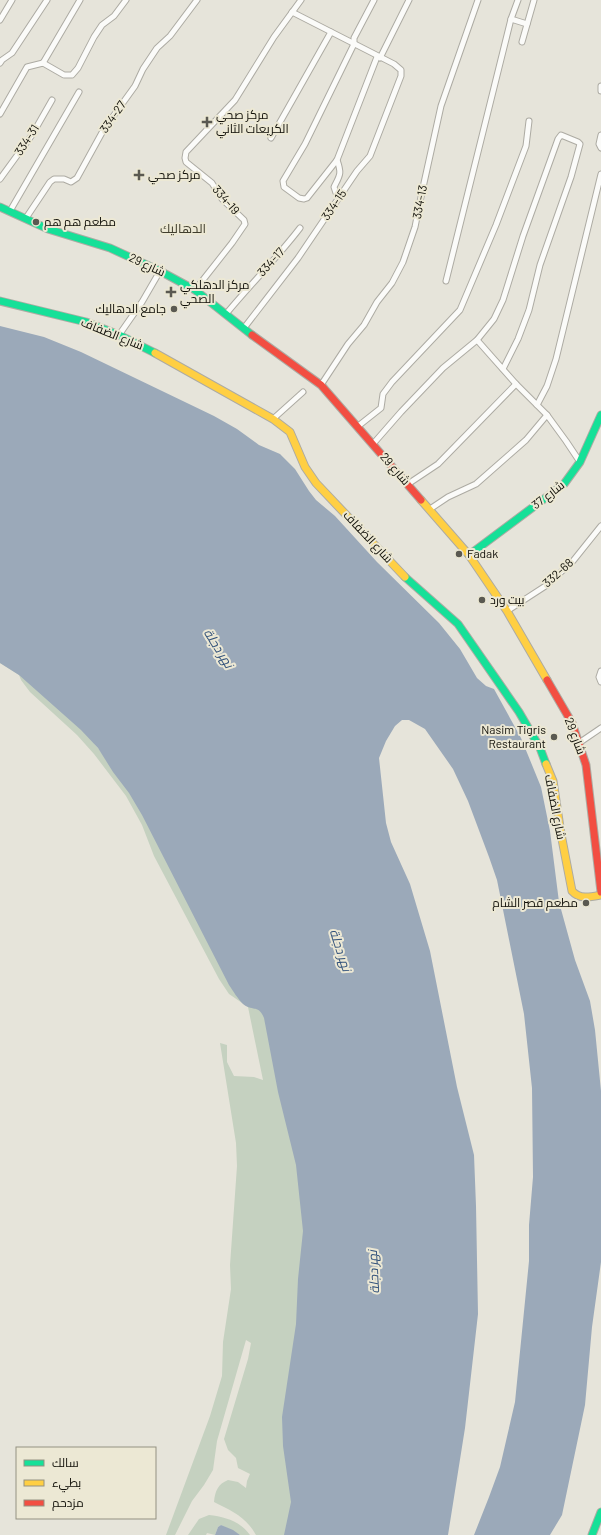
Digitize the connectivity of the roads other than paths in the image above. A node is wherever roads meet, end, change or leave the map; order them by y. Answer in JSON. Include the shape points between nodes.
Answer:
{"nodes":[{"id":1,"x":12,"y":0,"type":"edge"},
{"id":2,"x":47,"y":0,"type":"edge"},
{"id":3,"x":80,"y":0,"type":"edge"},
{"id":4,"x":126,"y":0,"type":"edge"},
{"id":5,"x":197,"y":0,"type":"edge"},
{"id":6,"x":301,"y":0,"type":"edge"},
{"id":7,"x":374,"y":0,"type":"edge"},
{"id":8,"x":409,"y":0,"type":"edge"},
{"id":9,"x":478,"y":0,"type":"edge"},
{"id":10,"x":518,"y":0,"type":"edge"},
{"id":11,"x":534,"y":0,"type":"edge"},
{"id":12,"x":292,"y":12,"type":"junction"},
{"id":13,"x":511,"y":19,"type":"junction"},
{"id":14,"x":0,"y":20,"type":"edge"},
{"id":15,"x":527,"y":24,"type":"junction"},
{"id":16,"x":331,"y":32,"type":"junction"},
{"id":17,"x":522,"y":42,"type":"dead end"},
{"id":18,"x":354,"y":44,"type":"junction"},
{"id":19,"x":378,"y":57,"type":"junction"},
{"id":20,"x":0,"y":63,"type":"edge"},
{"id":21,"x":43,"y":63,"type":"junction"},
{"id":22,"x":601,"y":86,"type":"edge"},
{"id":23,"x":601,"y":91,"type":"edge"},
{"id":24,"x":79,"y":92,"type":"dead end"},
{"id":25,"x":52,"y":100,"type":"dead end"},
{"id":26,"x":0,"y":114,"type":"edge"},
{"id":27,"x":529,"y":121,"type":"dead end"},
{"id":28,"x":601,"y":135,"type":"edge"},
{"id":29,"x":271,"y":138,"type":"dead end"},
{"id":30,"x":601,"y":148,"type":"edge"},
{"id":31,"x":337,"y":160,"type":"junction"},
{"id":32,"x":601,"y":174,"type":"edge"},
{"id":33,"x":0,"y":179,"type":"edge"},
{"id":34,"x":341,"y":195,"type":"junction"},
{"id":35,"x":0,"y":207,"type":"edge"},
{"id":36,"x":10,"y":211,"type":"junction"},
{"id":37,"x":26,"y":218,"type":"junction"},
{"id":38,"x":300,"y":228,"type":"dead end"},
{"id":39,"x":160,"y":271,"type":"junction"},
{"id":40,"x":446,"y":281,"type":"dead end"},
{"id":41,"x":195,"y":290,"type":"junction"},
{"id":42,"x":0,"y":300,"type":"edge"},
{"id":43,"x":226,"y":314,"type":"junction"},
{"id":44,"x":244,"y":328,"type":"junction"},
{"id":45,"x":119,"y":335,"type":"junction"},
{"id":46,"x":477,"y":340,"type":"junction"},
{"id":47,"x":503,"y":369,"type":"junction"},
{"id":48,"x":516,"y":384,"type":"junction"},
{"id":49,"x":321,"y":385,"type":"junction"},
{"id":50,"x":303,"y":392,"type":"dead end"},
{"id":51,"x":537,"y":406,"type":"junction"},
{"id":52,"x":547,"y":415,"type":"junction"},
{"id":53,"x":601,"y":415,"type":"edge"},
{"id":54,"x":273,"y":419,"type":"junction"},
{"id":55,"x":357,"y":427,"type":"junction"},
{"id":56,"x":373,"y":444,"type":"junction"},
{"id":57,"x":580,"y":462,"type":"junction"},
{"id":58,"x":408,"y":484,"type":"junction"},
{"id":59,"x":430,"y":509,"type":"junction"},
{"id":60,"x":601,"y":526,"type":"edge"},
{"id":61,"x":469,"y":554,"type":"junction"},
{"id":62,"x":507,"y":611,"type":"junction"},
{"id":63,"x":601,"y":671,"type":"edge"},
{"id":64,"x":601,"y":682,"type":"edge"},
{"id":65,"x":601,"y":728,"type":"edge"},
{"id":66,"x":579,"y":743,"type":"junction"},
{"id":67,"x":601,"y":892,"type":"edge"},
{"id":68,"x":601,"y":895,"type":"edge"},
{"id":69,"x":601,"y":1512,"type":"edge"},
{"id":70,"x":592,"y":1535,"type":"edge"}],
"edges":[{"from":1,"to":14,"type":"street"},
{"from":2,"to":20,"type":"street","via":[[12,54]]},
{"from":3,"to":21,"type":"street"},
{"from":4,"to":21,"type":"street","via":[[94,36],[72,75],[64,75]]},
{"from":5,"to":37,"type":"street","name":"334-27","via":[[170,36],[157,48],[135,86],[104,129],[77,178],[71,182],[64,179],[54,179],[50,182]]},
{"from":6,"to":12,"type":"street","name":"334-19"},
{"from":7,"to":18,"type":"street","via":[[354,38]]},
{"from":8,"to":19,"type":"street"},
{"from":9,"to":49,"type":"street","name":"334-13","via":[[441,106],[415,227],[403,262],[392,283]]},
{"from":10,"to":13,"type":"street"},
{"from":11,"to":15,"type":"street"},
{"from":12,"to":16,"type":"street"},
{"from":12,"to":41,"type":"street","name":"334-19","via":[[235,100],[186,152],[186,162],[212,183],[222,199],[245,224]]},
{"from":13,"to":15,"type":"street"},
{"from":13,"to":40,"type":"street"},
{"from":15,"to":17,"type":"street"},
{"from":16,"to":18,"type":"street"},
{"from":16,"to":29,"type":"street"},
{"from":18,"to":19,"type":"street"},
{"from":18,"to":31,"type":"street","via":[[306,144],[283,184],[299,198],[304,199]]},
{"from":19,"to":31,"type":"street"},
{"from":19,"to":34,"type":"street","name":"334-15","via":[[394,64],[401,70],[401,76],[370,156]]},
{"from":21,"to":26,"type":"street","via":[[27,67]]},
{"from":22,"to":23,"type":"street"},
{"from":24,"to":36,"type":"street"},
{"from":25,"to":33,"type":"street","name":"334-31","via":[[32,135]]},
{"from":27,"to":55,"type":"street","via":[[526,146],[460,310],[392,382],[383,394],[381,408]]},
{"from":28,"to":30,"type":"street"},
{"from":31,"to":34,"type":"street","via":[[341,170],[334,187],[336,193]]},
{"from":32,"to":51,"type":"street","via":[[556,359]]},
{"from":34,"to":44,"type":"street","name":"334-15","via":[[298,258]]},
{"from":35,"to":36,"type":"street","name":"شارع 29"},
{"from":36,"to":37,"type":"street","name":"شارع 29"},
{"from":37,"to":39,"type":"street","name":"شارع 29","via":[[48,228],[110,248]]},
{"from":38,"to":43,"type":"street","name":"334-17"},
{"from":39,"to":41,"type":"street","name":"شارع 29"},
{"from":39,"to":45,"type":"street"},
{"from":41,"to":43,"type":"street","name":"شارع 29"},
{"from":42,"to":45,"type":"street","name":"شارع الضفاف","via":[[86,322]]},
{"from":43,"to":44,"type":"street","name":"شارع 29"},
{"from":44,"to":49,"type":"street","name":"شارع 29"},
{"from":45,"to":54,"type":"street","name":"شارع الضفاف"},
{"from":46,"to":47,"type":"street"},
{"from":46,"to":47,"type":"street","via":[[494,319],[503,300],[559,136],[578,142],[580,144],[540,265],[529,310]]},
{"from":46,"to":56,"type":"street","via":[[443,368]]},
{"from":47,"to":48,"type":"street"},
{"from":48,"to":51,"type":"street"},
{"from":48,"to":58,"type":"street","via":[[438,464]]},
{"from":49,"to":55,"type":"street","name":"شارع 29"},
{"from":50,"to":54,"type":"street"},
{"from":51,"to":52,"type":"street"},
{"from":52,"to":57,"type":"street"},
{"from":52,"to":59,"type":"street","via":[[526,440],[476,484]]},
{"from":53,"to":57,"type":"street","name":"شارع 37"},
{"from":54,"to":68,"type":"street","name":"شارع الضفاف","via":[[290,432],[316,482],[401,573],[458,624],[519,712],[540,748],[553,781],[572,891],[578,897]]},
{"from":55,"to":56,"type":"street","name":"شارع 29"},
{"from":56,"to":58,"type":"street","name":"شارع 29"},
{"from":57,"to":61,"type":"street","name":"شارع 37","via":[[564,484]]},
{"from":58,"to":59,"type":"street","name":"شارع 29"},
{"from":59,"to":61,"type":"street","name":"شارع 29"},
{"from":60,"to":62,"type":"street","name":"332-68","via":[[573,561],[548,584]]},
{"from":61,"to":62,"type":"street","name":"شارع 29"},
{"from":62,"to":66,"type":"street","name":"شارع 29","via":[[565,710]]},
{"from":63,"to":64,"type":"street","via":[[598,677]]},
{"from":65,"to":66,"type":"street"},
{"from":66,"to":67,"type":"street","name":"شارع 29","via":[[586,765]]},
{"from":69,"to":70,"type":"street"}]}
